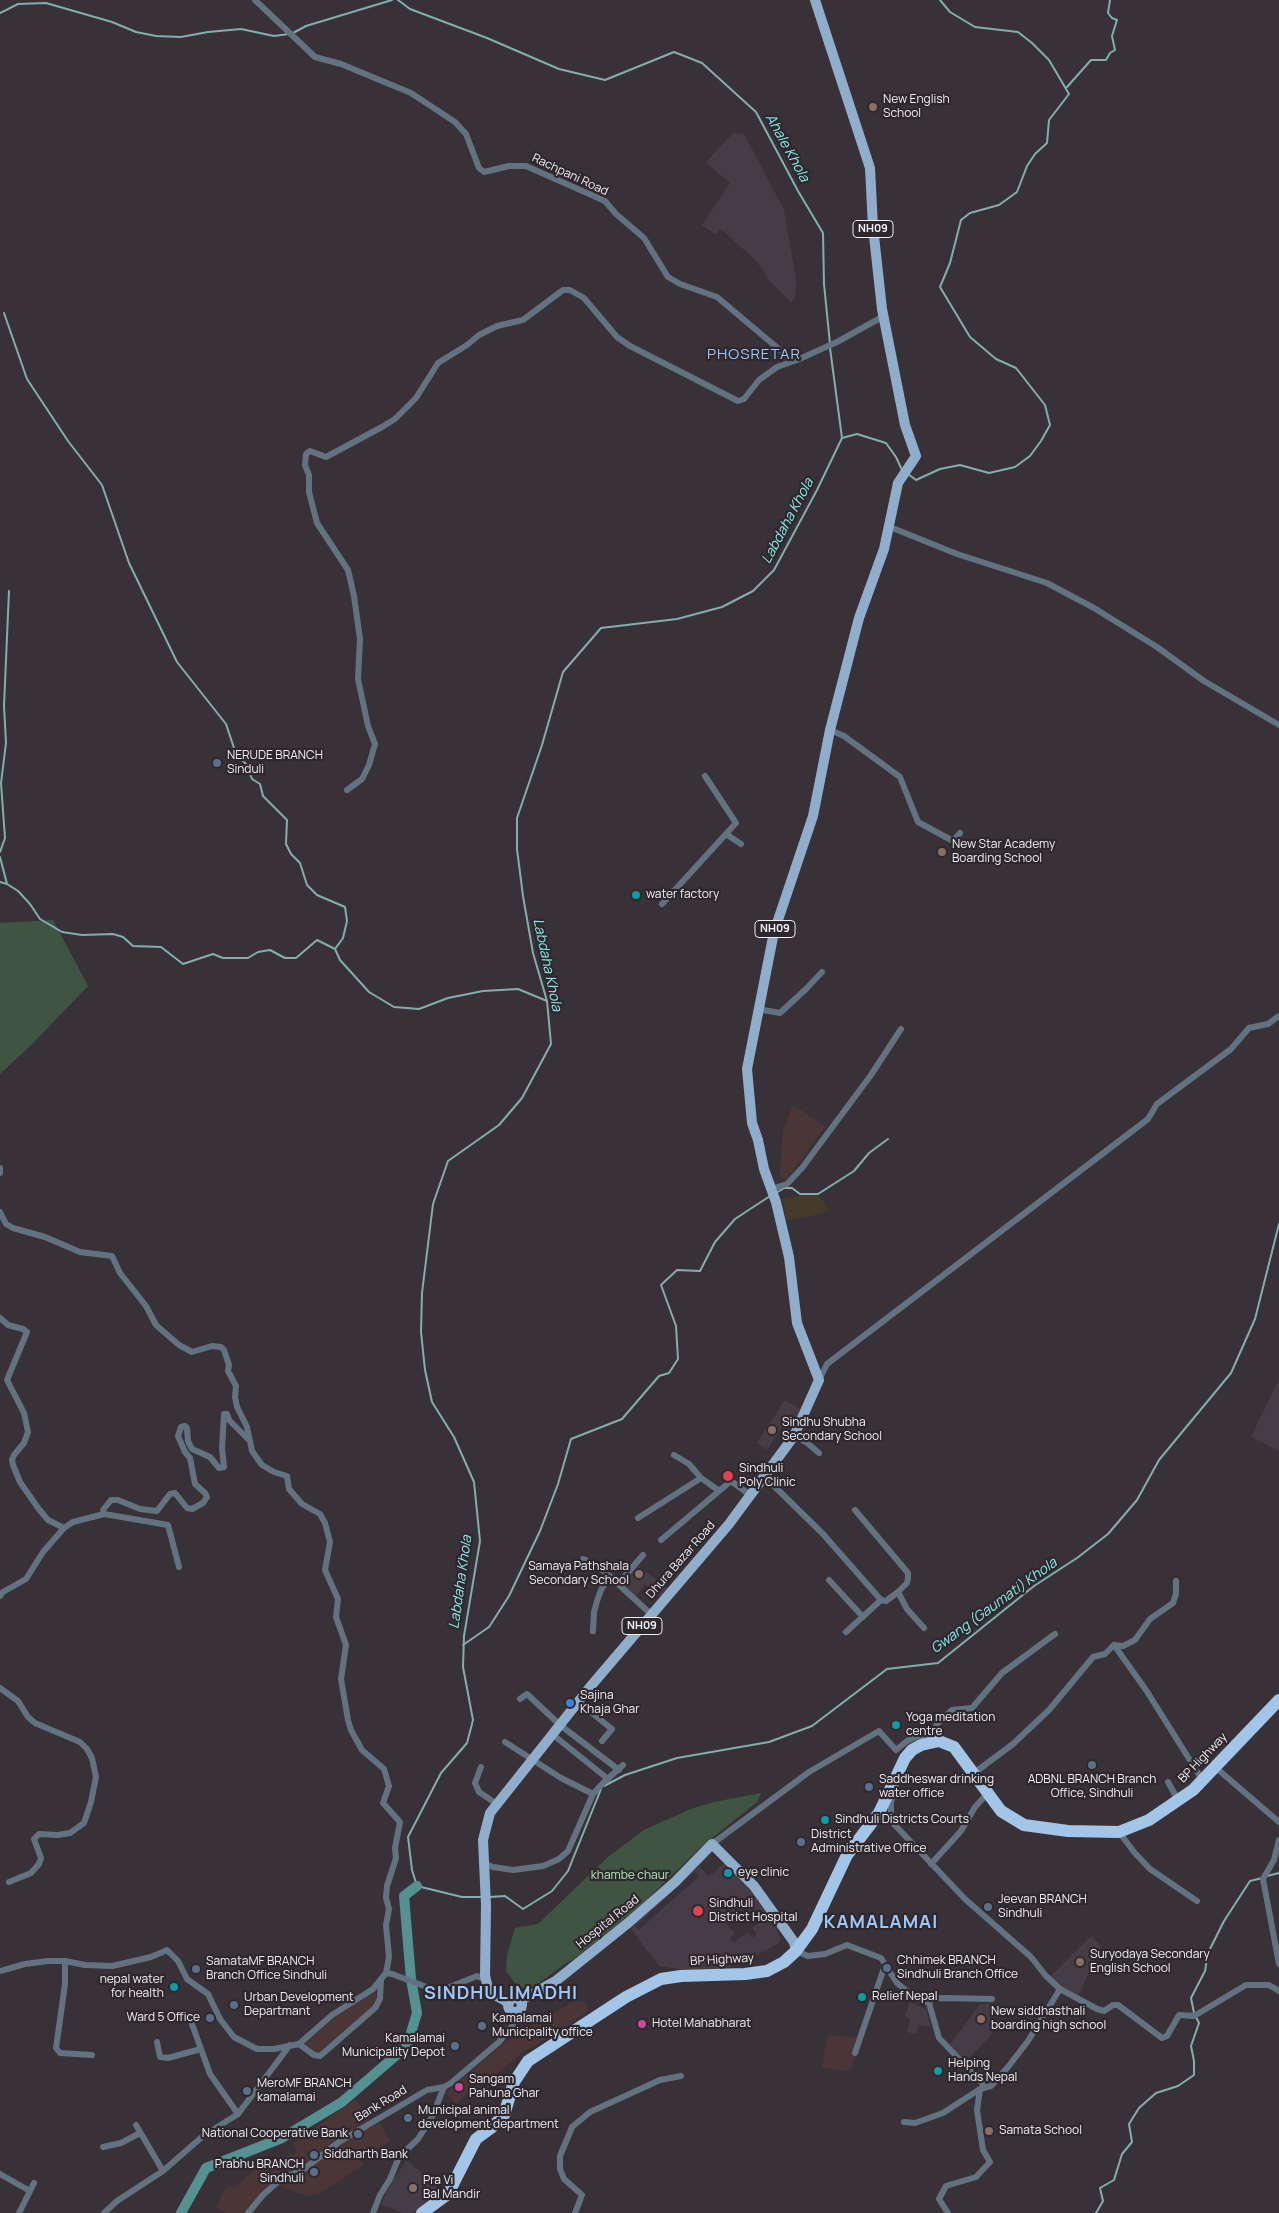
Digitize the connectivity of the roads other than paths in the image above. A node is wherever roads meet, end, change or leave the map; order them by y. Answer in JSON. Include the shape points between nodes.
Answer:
{"nodes":[{"id":1,"x":255,"y":0,"type":"edge"},
{"id":2,"x":816,"y":0,"type":"edge"},
{"id":3,"x":884,"y":316,"type":"junction"},
{"id":4,"x":793,"y":361,"type":"junction"},
{"id":5,"x":890,"y":527,"type":"junction"},
{"id":6,"x":1279,"y":725,"type":"edge"},
{"id":7,"x":830,"y":730,"type":"junction"},
{"id":8,"x":705,"y":776,"type":"dead end"},
{"id":9,"x":347,"y":790,"type":"dead end"},
{"id":10,"x":960,"y":833,"type":"dead end"},
{"id":11,"x":726,"y":834,"type":"junction"},
{"id":12,"x":741,"y":844,"type":"dead end"},
{"id":13,"x":662,"y":904,"type":"dead end"},
{"id":14,"x":822,"y":972,"type":"dead end"},
{"id":15,"x":758,"y":1009,"type":"junction"},
{"id":16,"x":1279,"y":1016,"type":"edge"},
{"id":17,"x":901,"y":1028,"type":"dead end"},
{"id":18,"x":0,"y":1168,"type":"edge"},
{"id":19,"x":0,"y":1173,"type":"edge"},
{"id":20,"x":771,"y":1189,"type":"junction"},
{"id":21,"x":0,"y":1212,"type":"edge"},
{"id":22,"x":0,"y":1318,"type":"edge"},
{"id":23,"x":818,"y":1380,"type":"junction"},
{"id":24,"x":794,"y":1436,"type":"junction"},
{"id":25,"x":250,"y":1442,"type":"junction"},
{"id":26,"x":818,"y":1453,"type":"dead end"},
{"id":27,"x":674,"y":1454,"type":"dead end"},
{"id":28,"x":764,"y":1476,"type":"junction"},
{"id":29,"x":701,"y":1478,"type":"junction"},
{"id":30,"x":718,"y":1490,"type":"junction"},
{"id":31,"x":750,"y":1495,"type":"junction"},
{"id":32,"x":855,"y":1510,"type":"dead end"},
{"id":33,"x":104,"y":1514,"type":"junction"},
{"id":34,"x":638,"y":1518,"type":"dead end"},
{"id":35,"x":64,"y":1528,"type":"junction"},
{"id":36,"x":661,"y":1540,"type":"dead end"},
{"id":37,"x":642,"y":1555,"type":"dead end"},
{"id":38,"x":582,"y":1559,"type":"dead end"},
{"id":39,"x":179,"y":1567,"type":"dead end"},
{"id":40,"x":610,"y":1576,"type":"junction"},
{"id":41,"x":829,"y":1580,"type":"dead end"},
{"id":42,"x":1176,"y":1581,"type":"dead end"},
{"id":43,"x":618,"y":1584,"type":"junction"},
{"id":44,"x":898,"y":1592,"type":"junction"},
{"id":45,"x":0,"y":1596,"type":"edge"},
{"id":46,"x":880,"y":1600,"type":"junction"},
{"id":47,"x":652,"y":1615,"type":"junction"},
{"id":48,"x":863,"y":1617,"type":"junction"},
{"id":49,"x":924,"y":1628,"type":"dead end"},
{"id":50,"x":593,"y":1631,"type":"dead end"},
{"id":51,"x":846,"y":1632,"type":"dead end"},
{"id":52,"x":1055,"y":1634,"type":"dead end"},
{"id":53,"x":1114,"y":1645,"type":"junction"},
{"id":54,"x":0,"y":1688,"type":"edge"},
{"id":55,"x":520,"y":1699,"type":"dead end"},
{"id":56,"x":1279,"y":1700,"type":"edge"},
{"id":57,"x":578,"y":1702,"type":"junction"},
{"id":58,"x":560,"y":1725,"type":"junction"},
{"id":59,"x":552,"y":1734,"type":"junction"},
{"id":60,"x":936,"y":1739,"type":"junction"},
{"id":61,"x":602,"y":1741,"type":"dead end"},
{"id":62,"x":504,"y":1742,"type":"dead end"},
{"id":63,"x":600,"y":1757,"type":"junction"},
{"id":64,"x":532,"y":1760,"type":"junction"},
{"id":65,"x":481,"y":1767,"type":"dead end"},
{"id":66,"x":592,"y":1767,"type":"junction"},
{"id":67,"x":1215,"y":1767,"type":"junction"},
{"id":68,"x":974,"y":1773,"type":"junction"},
{"id":69,"x":608,"y":1779,"type":"junction"},
{"id":70,"x":895,"y":1780,"type":"junction"},
{"id":71,"x":1203,"y":1780,"type":"junction"},
{"id":72,"x":1168,"y":1782,"type":"dead end"},
{"id":73,"x":988,"y":1793,"type":"junction"},
{"id":74,"x":593,"y":1794,"type":"junction"},
{"id":75,"x":1178,"y":1800,"type":"junction"},
{"id":76,"x":497,"y":1804,"type":"junction"},
{"id":77,"x":1279,"y":1822,"type":"edge"},
{"id":78,"x":1119,"y":1832,"type":"junction"},
{"id":79,"x":1279,"y":1840,"type":"edge"},
{"id":80,"x":712,"y":1844,"type":"junction"},
{"id":81,"x":483,"y":1863,"type":"junction"},
{"id":82,"x":931,"y":1864,"type":"junction"},
{"id":83,"x":9,"y":1882,"type":"dead end"},
{"id":84,"x":1197,"y":1902,"type":"dead end"},
{"id":85,"x":796,"y":1951,"type":"junction"},
{"id":86,"x":65,"y":1961,"type":"junction"},
{"id":87,"x":1279,"y":1964,"type":"edge"},
{"id":88,"x":885,"y":1965,"type":"junction"},
{"id":89,"x":0,"y":1971,"type":"edge"},
{"id":90,"x":386,"y":1975,"type":"junction"},
{"id":91,"x":486,"y":1980,"type":"junction"},
{"id":92,"x":1060,"y":1989,"type":"junction"},
{"id":93,"x":1279,"y":1991,"type":"edge"},
{"id":94,"x":992,"y":2000,"type":"dead end"},
{"id":95,"x":520,"y":2001,"type":"junction"},
{"id":96,"x":509,"y":2002,"type":"junction"},
{"id":97,"x":929,"y":2003,"type":"junction"},
{"id":98,"x":516,"y":2012,"type":"junction"},
{"id":99,"x":192,"y":2024,"type":"dead end"},
{"id":100,"x":157,"y":2042,"type":"dead end"},
{"id":101,"x":299,"y":2044,"type":"junction"},
{"id":102,"x":291,"y":2045,"type":"junction"},
{"id":103,"x":201,"y":2049,"type":"junction"},
{"id":104,"x":855,"y":2053,"type":"dead end"},
{"id":105,"x":92,"y":2056,"type":"dead end"},
{"id":106,"x":681,"y":2076,"type":"dead end"},
{"id":107,"x":444,"y":2087,"type":"junction"},
{"id":108,"x":982,"y":2089,"type":"junction"},
{"id":109,"x":238,"y":2114,"type":"junction"},
{"id":110,"x":904,"y":2122,"type":"dead end"},
{"id":111,"x":136,"y":2125,"type":"dead end"},
{"id":112,"x":140,"y":2133,"type":"junction"},
{"id":113,"x":103,"y":2147,"type":"dead end"},
{"id":114,"x":163,"y":2170,"type":"junction"},
{"id":115,"x":0,"y":2174,"type":"edge"},
{"id":116,"x":34,"y":2183,"type":"dead end"},
{"id":117,"x":30,"y":2191,"type":"junction"},
{"id":118,"x":19,"y":2213,"type":"edge"},
{"id":119,"x":104,"y":2213,"type":"edge"},
{"id":120,"x":248,"y":2213,"type":"edge"},
{"id":121,"x":373,"y":2213,"type":"edge"},
{"id":122,"x":422,"y":2213,"type":"edge"},
{"id":123,"x":575,"y":2213,"type":"edge"},
{"id":124,"x":948,"y":2213,"type":"edge"}],
"edges":[{"from":1,"to":4,"type":"street","name":"Rachpani Road","via":[[315,57],[341,64],[411,93],[455,122],[466,134],[479,168],[484,172],[526,166],[605,201],[644,238],[668,277],[717,298]]},
{"from":2,"to":3,"type":"main road","number":"NH09","via":[[870,168],[873,227]]},
{"from":3,"to":4,"type":"street"},
{"from":3,"to":5,"type":"main road","number":"NH09","via":[[905,425],[916,456],[898,483]]},
{"from":4,"to":9,"type":"street","via":[[777,367],[738,400],[622,341],[584,298],[563,290],[522,320],[497,326],[479,335],[438,363],[416,398],[395,419],[326,457],[310,451],[306,454],[309,492],[318,523],[348,570],[360,639],[358,679],[375,744],[370,765],[362,779]]},
{"from":5,"to":6,"type":"street","via":[[1055,587],[1094,608],[1204,681]]},
{"from":5,"to":7,"type":"main road","number":"NH09","via":[[859,618]]},
{"from":7,"to":10,"type":"street","via":[[844,736],[900,777],[918,822],[953,841]]},
{"from":7,"to":15,"type":"main road","number":"NH09","via":[[813,816],[774,932]]},
{"from":8,"to":11,"type":"street","via":[[736,823]]},
{"from":11,"to":12,"type":"street"},
{"from":11,"to":13,"type":"street"},
{"from":14,"to":15,"type":"street","via":[[780,1013]]},
{"from":15,"to":20,"type":"main road","number":"NH09","via":[[747,1069],[748,1094],[752,1123]]},
{"from":16,"to":23,"type":"street","via":[[1268,1024],[1249,1028],[1231,1049],[1157,1104],[1148,1119],[827,1364]]},
{"from":17,"to":20,"type":"street","via":[[871,1075],[806,1163],[787,1184]]},
{"from":18,"to":19,"type":"street"},
{"from":20,"to":23,"type":"main road","number":"NH09","via":[[789,1257],[797,1323]]},
{"from":21,"to":25,"type":"street","via":[[6,1224],[13,1228],[80,1252],[112,1256],[156,1325],[186,1350],[192,1352],[212,1346],[221,1347],[236,1386],[237,1408]]},
{"from":22,"to":35,"type":"street","via":[[8,1325],[27,1332],[8,1380],[24,1413],[28,1432],[24,1444],[14,1455],[13,1464],[24,1488],[44,1516]]},
{"from":23,"to":24,"type":"main road","name":"Dhura Bazar Road","number":"NH09"},
{"from":24,"to":26,"type":"street"},
{"from":24,"to":28,"type":"main road","name":"Dhura Bazar Road","number":"NH09"},
{"from":25,"to":33,"type":"street","via":[[224,1414],[224,1467],[219,1468],[210,1457],[192,1449],[187,1428],[182,1427],[178,1436],[190,1458],[194,1484],[207,1497],[204,1503],[187,1508],[175,1493],[170,1494],[157,1510],[140,1509],[111,1500],[103,1510]]},
{"from":25,"to":90,"type":"street","via":[[262,1465],[287,1476],[288,1489],[302,1504],[320,1514],[330,1542],[325,1570],[338,1599],[336,1617],[346,1644],[341,1679],[348,1720],[362,1750],[384,1769],[389,1786],[383,1803],[400,1822],[396,1858],[387,1886],[389,1957]]},
{"from":27,"to":29,"type":"street"},
{"from":28,"to":31,"type":"main road","name":"Dhura Bazar Road","number":"NH09"},
{"from":28,"to":46,"type":"street","via":[[823,1534]]},
{"from":29,"to":30,"type":"street"},
{"from":29,"to":34,"type":"street"},
{"from":30,"to":31,"type":"street","via":[[731,1481]]},
{"from":30,"to":36,"type":"street"},
{"from":31,"to":47,"type":"main road","name":"Dhura Bazar Road","number":"NH09"},
{"from":32,"to":44,"type":"street","via":[[908,1573],[907,1583]]},
{"from":33,"to":35,"type":"street","via":[[73,1522]]},
{"from":33,"to":39,"type":"street","via":[[168,1525]]},
{"from":35,"to":45,"type":"street","via":[[26,1579]]},
{"from":37,"to":43,"type":"street"},
{"from":38,"to":40,"type":"street"},
{"from":40,"to":43,"type":"street"},
{"from":40,"to":50,"type":"street","via":[[597,1601]]},
{"from":41,"to":48,"type":"street"},
{"from":42,"to":53,"type":"street","via":[[1173,1603],[1150,1619],[1135,1640],[1123,1646]]},
{"from":43,"to":47,"type":"street"},
{"from":44,"to":46,"type":"street","via":[[886,1602]]},
{"from":44,"to":49,"type":"street"},
{"from":46,"to":48,"type":"street"},
{"from":47,"to":57,"type":"main road","name":"Dhura Bazar Road","number":"NH09"},
{"from":48,"to":51,"type":"street"},
{"from":52,"to":60,"type":"street","via":[[1002,1673],[972,1708],[952,1710],[937,1724]]},
{"from":53,"to":68,"type":"street","via":[[1105,1654],[1093,1657],[1049,1710],[1013,1744]]},
{"from":53,"to":71,"type":"street"},
{"from":54,"to":83,"type":"street","via":[[18,1701],[35,1723],[80,1742],[92,1758],[96,1777],[84,1823],[58,1835],[39,1834],[34,1839],[41,1858],[39,1864],[31,1873]]},
{"from":55,"to":58,"type":"street","via":[[527,1694]]},
{"from":56,"to":67,"type":"highway","name":"BP Highway"},
{"from":57,"to":58,"type":"main road","name":"Dhura Bazar Road","number":"NH09"},
{"from":57,"to":61,"type":"street","via":[[612,1729]]},
{"from":58,"to":59,"type":"main road","name":"Dhura Bazar Road","number":"NH09"},
{"from":58,"to":63,"type":"street"},
{"from":59,"to":64,"type":"main road","name":"Dhura Bazar Road","number":"NH09"},
{"from":59,"to":66,"type":"street"},
{"from":60,"to":68,"type":"highway","name":"BP Highway","via":[[954,1747]]},
{"from":60,"to":70,"type":"highway","name":"BP Highway","via":[[912,1750]]},
{"from":60,"to":80,"type":"street","via":[[918,1736],[896,1750],[879,1731],[809,1772]]},
{"from":62,"to":64,"type":"street"},
{"from":63,"to":66,"type":"street"},
{"from":63,"to":69,"type":"street","via":[[621,1768]]},
{"from":64,"to":74,"type":"street"},
{"from":64,"to":76,"type":"main road","name":"Dhura Bazar Road","number":"NH09"},
{"from":65,"to":76,"type":"street","via":[[474,1783],[479,1792]]},
{"from":66,"to":69,"type":"street"},
{"from":67,"to":71,"type":"highway","name":"BP Highway"},
{"from":67,"to":77,"type":"street"},
{"from":68,"to":73,"type":"highway","name":"BP Highway"},
{"from":69,"to":74,"type":"street"},
{"from":70,"to":82,"type":"street","via":[[891,1821]]},
{"from":70,"to":85,"type":"highway","name":"BP Highway","via":[[879,1813],[847,1855],[812,1929]]},
{"from":71,"to":75,"type":"highway","name":"BP Highway"},
{"from":72,"to":75,"type":"street"},
{"from":73,"to":78,"type":"highway","name":"BP Highway","via":[[1001,1811],[1024,1825],[1068,1831]]},
{"from":73,"to":82,"type":"street","via":[[961,1831]]},
{"from":74,"to":81,"type":"street","via":[[568,1851],[560,1859],[543,1866],[513,1870]]},
{"from":75,"to":78,"type":"highway","name":"BP Highway","via":[[1149,1820]]},
{"from":76,"to":81,"type":"main road","name":"Dhura Bazar Road","number":"NH09","via":[[490,1813],[483,1840]]},
{"from":78,"to":84,"type":"street","via":[[1150,1869]]},
{"from":79,"to":87,"type":"street","via":[[1274,1860],[1263,1879]]},
{"from":80,"to":85,"type":"main road","via":[[754,1886],[794,1942]]},
{"from":80,"to":95,"type":"main road","name":"Hospital Road","via":[[628,1923],[557,1980]]},
{"from":81,"to":91,"type":"main road","name":"Dhura Bazar Road","number":"NH09"},
{"from":82,"to":92,"type":"street","via":[[965,1900],[1031,1957]]},
{"from":85,"to":88,"type":"street","via":[[808,1956],[825,1954],[847,1945],[881,1958]]},
{"from":85,"to":122,"type":"highway","name":"BP Highway","via":[[766,1971],[662,1979],[636,1991],[528,2061],[514,2082],[504,2115],[473,2144],[448,2194]]},
{"from":86,"to":89,"type":"street","via":[[31,1963]]},
{"from":86,"to":102,"type":"street","via":[[85,1966],[112,1966],[167,1950],[178,1961],[187,1979],[208,1994],[220,2019],[234,2037],[258,2049]]},
{"from":86,"to":105,"type":"street","via":[[56,2048],[60,2053]]},
{"from":88,"to":97,"type":"street","via":[[897,1983],[914,1997]]},
{"from":88,"to":104,"type":"street"},
{"from":90,"to":91,"type":"street","via":[[432,1989],[445,1989],[477,1976]]},
{"from":90,"to":101,"type":"street","via":[[373,1989],[332,2015]]},
{"from":90,"to":101,"type":"street","via":[[375,2008],[320,2056]]},
{"from":91,"to":96,"type":"main road","via":[[493,1994]]},
{"from":92,"to":93,"type":"street","via":[[1104,2011],[1118,2004],[1162,2038],[1167,2036],[1179,2015],[1194,2016],[1246,1984],[1270,1986]]},
{"from":92,"to":108,"type":"street","via":[[1008,2067],[991,2086]]},
{"from":94,"to":97,"type":"street","via":[[942,1998],[932,1999]]},
{"from":95,"to":96,"type":"main road","via":[[514,1998]]},
{"from":95,"to":98,"type":"main road","via":[[522,2008]]},
{"from":96,"to":98,"type":"main road","via":[[510,2009]]},
{"from":97,"to":108,"type":"street","via":[[939,2038],[982,2083]]},
{"from":98,"to":107,"type":"street","name":"Bank Road","via":[[513,2025],[499,2042]]},
{"from":99,"to":103,"type":"street"},
{"from":100,"to":103,"type":"street","via":[[160,2056],[168,2058]]},
{"from":101,"to":102,"type":"street"},
{"from":102,"to":109,"type":"street"},
{"from":103,"to":109,"type":"street","via":[[210,2074]]},
{"from":106,"to":123,"type":"street","via":[[660,2080],[590,2112],[572,2128],[560,2156],[560,2169],[564,2179],[582,2195]]},
{"from":107,"to":120,"type":"street","name":"Bank Road","via":[[427,2090],[339,2142],[304,2168],[281,2178]]},
{"from":107,"to":121,"type":"street","via":[[432,2117],[418,2139],[399,2157]]},
{"from":108,"to":110,"type":"street","via":[[937,2116]]},
{"from":108,"to":124,"type":"street","via":[[977,2110],[983,2150],[990,2162],[976,2177],[946,2186],[939,2198]]},
{"from":109,"to":114,"type":"street","via":[[203,2136]]},
{"from":111,"to":112,"type":"street"},
{"from":112,"to":113,"type":"street","via":[[122,2143]]},
{"from":112,"to":114,"type":"street"},
{"from":114,"to":119,"type":"street"},
{"from":115,"to":117,"type":"street"},
{"from":116,"to":117,"type":"street"},
{"from":117,"to":118,"type":"street"}]}
